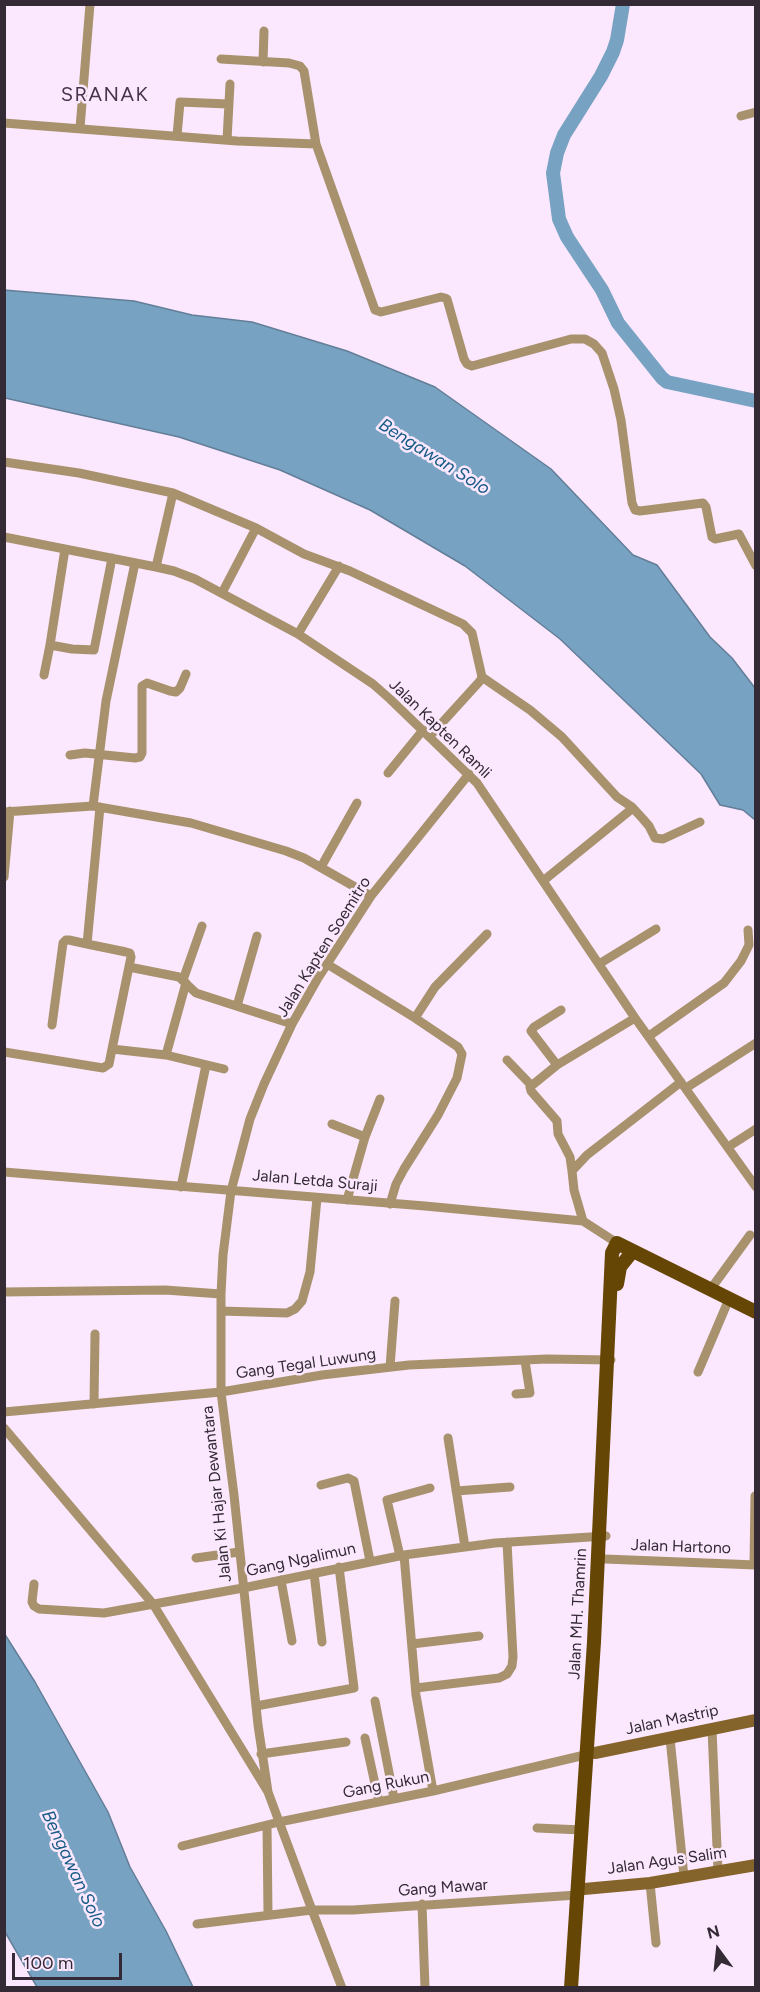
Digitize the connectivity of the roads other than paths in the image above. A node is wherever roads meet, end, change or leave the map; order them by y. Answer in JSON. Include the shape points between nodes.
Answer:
{"nodes":[{"id":1,"x":90,"y":4,"type":"edge"},
{"id":2,"x":264,"y":31,"type":"dead end"},
{"id":3,"x":221,"y":59,"type":"dead end"},
{"id":4,"x":263,"y":62,"type":"junction"},
{"id":5,"x":230,"y":84,"type":"dead end"},
{"id":6,"x":228,"y":104,"type":"junction"},
{"id":7,"x":756,"y":112,"type":"edge"},
{"id":8,"x":741,"y":116,"type":"dead end"},
{"id":9,"x":4,"y":123,"type":"edge"},
{"id":10,"x":80,"y":128,"type":"junction"},
{"id":11,"x":177,"y":136,"type":"junction"},
{"id":12,"x":227,"y":140,"type":"junction"},
{"id":13,"x":316,"y":144,"type":"junction"},
{"id":14,"x":4,"y":462,"type":"edge"},
{"id":15,"x":173,"y":493,"type":"junction"},
{"id":16,"x":256,"y":528,"type":"junction"},
{"id":17,"x":4,"y":537,"type":"edge"},
{"id":18,"x":65,"y":549,"type":"junction"},
{"id":19,"x":112,"y":558,"type":"junction"},
{"id":20,"x":135,"y":563,"type":"junction"},
{"id":21,"x":339,"y":566,"type":"junction"},
{"id":22,"x":756,"y":566,"type":"edge"},
{"id":23,"x":156,"y":567,"type":"junction"},
{"id":24,"x":222,"y":593,"type":"junction"},
{"id":25,"x":298,"y":634,"type":"junction"},
{"id":26,"x":50,"y":645,"type":"junction"},
{"id":27,"x":186,"y":674,"type":"dead end"},
{"id":28,"x":44,"y":675,"type":"dead end"},
{"id":29,"x":482,"y":676,"type":"junction"},
{"id":30,"x":426,"y":733,"type":"junction"},
{"id":31,"x":98,"y":754,"type":"junction"},
{"id":32,"x":70,"y":755,"type":"dead end"},
{"id":33,"x":388,"y":773,"type":"dead end"},
{"id":34,"x":469,"y":774,"type":"junction"},
{"id":35,"x":357,"y":803,"type":"dead end"},
{"id":36,"x":96,"y":806,"type":"junction"},
{"id":37,"x":633,"y":808,"type":"junction"},
{"id":38,"x":7,"y":811,"type":"edge"},
{"id":39,"x":700,"y":822,"type":"dead end"},
{"id":40,"x":321,"y":867,"type":"junction"},
{"id":41,"x":4,"y":877,"type":"edge"},
{"id":42,"x":543,"y":881,"type":"junction"},
{"id":43,"x":371,"y":896,"type":"junction"},
{"id":44,"x":202,"y":926,"type":"dead end"},
{"id":45,"x":656,"y":929,"type":"dead end"},
{"id":46,"x":748,"y":930,"type":"dead end"},
{"id":47,"x":487,"y":934,"type":"dead end"},
{"id":48,"x":257,"y":936,"type":"dead end"},
{"id":49,"x":87,"y":944,"type":"junction"},
{"id":50,"x":327,"y":964,"type":"junction"},
{"id":51,"x":599,"y":964,"type":"junction"},
{"id":52,"x":129,"y":967,"type":"junction"},
{"id":53,"x":184,"y":981,"type":"junction"},
{"id":54,"x":237,"y":1006,"type":"junction"},
{"id":55,"x":561,"y":1010,"type":"dead end"},
{"id":56,"x":415,"y":1018,"type":"junction"},
{"id":57,"x":635,"y":1018,"type":"junction"},
{"id":58,"x":292,"y":1024,"type":"junction"},
{"id":59,"x":52,"y":1025,"type":"dead end"},
{"id":60,"x":649,"y":1036,"type":"junction"},
{"id":61,"x":756,"y":1044,"type":"edge"},
{"id":62,"x":112,"y":1049,"type":"junction"},
{"id":63,"x":4,"y":1052,"type":"edge"},
{"id":64,"x":165,"y":1055,"type":"junction"},
{"id":65,"x":507,"y":1060,"type":"dead end"},
{"id":66,"x":206,"y":1065,"type":"junction"},
{"id":67,"x":557,"y":1065,"type":"junction"},
{"id":68,"x":224,"y":1069,"type":"dead end"},
{"id":69,"x":531,"y":1085,"type":"junction"},
{"id":70,"x":683,"y":1085,"type":"junction"},
{"id":71,"x":380,"y":1099,"type":"dead end"},
{"id":72,"x":332,"y":1124,"type":"dead end"},
{"id":73,"x":756,"y":1129,"type":"edge"},
{"id":74,"x":365,"y":1137,"type":"junction"},
{"id":75,"x":728,"y":1147,"type":"junction"},
{"id":76,"x":572,"y":1171,"type":"junction"},
{"id":77,"x":4,"y":1172,"type":"edge"},
{"id":78,"x":181,"y":1187,"type":"junction"},
{"id":79,"x":756,"y":1187,"type":"edge"},
{"id":80,"x":231,"y":1191,"type":"junction"},
{"id":81,"x":317,"y":1198,"type":"junction"},
{"id":82,"x":347,"y":1200,"type":"junction"},
{"id":83,"x":390,"y":1204,"type":"junction"},
{"id":84,"x":580,"y":1221,"type":"junction"},
{"id":85,"x":750,"y":1235,"type":"dead end"},
{"id":86,"x":615,"y":1242,"type":"junction"},
{"id":87,"x":632,"y":1252,"type":"junction"},
{"id":88,"x":617,"y":1264,"type":"junction"},
{"id":89,"x":710,"y":1290,"type":"junction"},
{"id":90,"x":4,"y":1292,"type":"edge"},
{"id":91,"x":221,"y":1294,"type":"junction"},
{"id":92,"x":729,"y":1299,"type":"junction"},
{"id":93,"x":394,"y":1301,"type":"dead end"},
{"id":94,"x":221,"y":1311,"type":"junction"},
{"id":95,"x":755,"y":1311,"type":"edge"},
{"id":96,"x":95,"y":1334,"type":"dead end"},
{"id":97,"x":610,"y":1360,"type":"junction"},
{"id":98,"x":525,"y":1361,"type":"junction"},
{"id":99,"x":390,"y":1367,"type":"junction"},
{"id":100,"x":698,"y":1372,"type":"dead end"},
{"id":101,"x":221,"y":1392,"type":"junction"},
{"id":102,"x":516,"y":1394,"type":"dead end"},
{"id":103,"x":94,"y":1404,"type":"junction"},
{"id":104,"x":4,"y":1412,"type":"edge"},
{"id":105,"x":4,"y":1428,"type":"edge"},
{"id":106,"x":448,"y":1438,"type":"dead end"},
{"id":107,"x":321,"y":1485,"type":"dead end"},
{"id":108,"x":510,"y":1487,"type":"dead end"},
{"id":109,"x":430,"y":1488,"type":"dead end"},
{"id":110,"x":456,"y":1491,"type":"junction"},
{"id":111,"x":755,"y":1496,"type":"edge"},
{"id":112,"x":602,"y":1536,"type":"junction"},
{"id":113,"x":507,"y":1542,"type":"junction"},
{"id":114,"x":465,"y":1547,"type":"junction"},
{"id":115,"x":239,"y":1552,"type":"junction"},
{"id":116,"x":402,"y":1555,"type":"junction"},
{"id":117,"x":196,"y":1558,"type":"dead end"},
{"id":118,"x":605,"y":1560,"type":"junction"},
{"id":119,"x":370,"y":1561,"type":"junction"},
{"id":120,"x":755,"y":1565,"type":"edge"},
{"id":121,"x":339,"y":1567,"type":"junction"},
{"id":122,"x":314,"y":1573,"type":"junction"},
{"id":123,"x":281,"y":1580,"type":"junction"},
{"id":124,"x":34,"y":1584,"type":"dead end"},
{"id":125,"x":243,"y":1588,"type":"junction"},
{"id":126,"x":153,"y":1604,"type":"junction"},
{"id":127,"x":479,"y":1636,"type":"dead end"},
{"id":128,"x":292,"y":1641,"type":"dead end"},
{"id":129,"x":322,"y":1642,"type":"dead end"},
{"id":130,"x":412,"y":1644,"type":"junction"},
{"id":131,"x":416,"y":1688,"type":"junction"},
{"id":132,"x":375,"y":1701,"type":"dead end"},
{"id":133,"x":256,"y":1706,"type":"junction"},
{"id":134,"x":756,"y":1720,"type":"edge"},
{"id":135,"x":712,"y":1729,"type":"junction"},
{"id":136,"x":365,"y":1738,"type":"dead end"},
{"id":137,"x":670,"y":1738,"type":"junction"},
{"id":138,"x":346,"y":1742,"type":"dead end"},
{"id":139,"x":261,"y":1754,"type":"junction"},
{"id":140,"x":591,"y":1754,"type":"junction"},
{"id":141,"x":433,"y":1791,"type":"junction"},
{"id":142,"x":268,"y":1792,"type":"junction"},
{"id":143,"x":394,"y":1798,"type":"junction"},
{"id":144,"x":379,"y":1802,"type":"junction"},
{"id":145,"x":279,"y":1822,"type":"junction"},
{"id":146,"x":267,"y":1825,"type":"junction"},
{"id":147,"x":537,"y":1828,"type":"dead end"},
{"id":148,"x":582,"y":1830,"type":"junction"},
{"id":149,"x":182,"y":1846,"type":"dead end"},
{"id":150,"x":756,"y":1865,"type":"edge"},
{"id":151,"x":718,"y":1871,"type":"junction"},
{"id":152,"x":684,"y":1877,"type":"junction"},
{"id":153,"x":650,"y":1883,"type":"junction"},
{"id":154,"x":579,"y":1891,"type":"junction"},
{"id":155,"x":422,"y":1904,"type":"junction"},
{"id":156,"x":312,"y":1910,"type":"junction"},
{"id":157,"x":268,"y":1914,"type":"junction"},
{"id":158,"x":197,"y":1924,"type":"dead end"},
{"id":159,"x":577,"y":1943,"type":"junction"},
{"id":160,"x":656,"y":1943,"type":"dead end"},
{"id":161,"x":342,"y":1988,"type":"edge"},
{"id":162,"x":425,"y":1988,"type":"edge"},
{"id":163,"x":571,"y":1988,"type":"edge"},
{"id":164,"x":578,"y":1988,"type":"edge"}],
"edges":[{"from":1,"to":10,"type":"street"},
{"from":2,"to":4,"type":"street"},
{"from":3,"to":4,"type":"street"},
{"from":4,"to":13,"type":"street","via":[[302,68]]},
{"from":5,"to":6,"type":"street"},
{"from":6,"to":11,"type":"street","via":[[180,102]]},
{"from":6,"to":12,"type":"street"},
{"from":7,"to":8,"type":"street"},
{"from":9,"to":10,"type":"street"},
{"from":10,"to":11,"type":"street"},
{"from":11,"to":12,"type":"street"},
{"from":12,"to":13,"type":"street"},
{"from":13,"to":22,"type":"street","via":[[375,310],[447,299],[464,359],[472,366],[571,339],[594,344],[602,353],[614,389],[634,510],[702,503],[712,537],[739,534]]},
{"from":14,"to":15,"type":"street"},
{"from":15,"to":16,"type":"street"},
{"from":15,"to":23,"type":"street"},
{"from":16,"to":21,"type":"street","via":[[304,554]]},
{"from":16,"to":24,"type":"street"},
{"from":17,"to":18,"type":"street","name":"Jalan Kapten Ramli"},
{"from":18,"to":19,"type":"street","name":"Jalan Kapten Ramli"},
{"from":18,"to":26,"type":"street"},
{"from":19,"to":20,"type":"street","name":"Jalan Kapten Ramli"},
{"from":19,"to":26,"type":"street","via":[[93,650]]},
{"from":20,"to":23,"type":"street","name":"Jalan Kapten Ramli"},
{"from":20,"to":31,"type":"street"},
{"from":21,"to":25,"type":"street"},
{"from":21,"to":29,"type":"street","via":[[464,624],[472,633]]},
{"from":23,"to":24,"type":"street","name":"Jalan Kapten Ramli"},
{"from":24,"to":25,"type":"street","name":"Jalan Kapten Ramli"},
{"from":25,"to":30,"type":"street","name":"Jalan Kapten Ramli","via":[[373,684]]},
{"from":26,"to":28,"type":"street"},
{"from":27,"to":31,"type":"street","via":[[176,692],[147,683],[142,686],[140,757]]},
{"from":29,"to":30,"type":"street","via":[[477,686]]},
{"from":29,"to":37,"type":"street","via":[[540,717],[617,798]]},
{"from":30,"to":33,"type":"street"},
{"from":30,"to":34,"type":"street","name":"Jalan Kapten Ramli"},
{"from":31,"to":32,"type":"street"},
{"from":31,"to":36,"type":"street"},
{"from":34,"to":42,"type":"street","name":"Jalan Kapten Ramli"},
{"from":34,"to":43,"type":"street","name":"Jalan Kapten Soemitro"},
{"from":35,"to":40,"type":"street"},
{"from":36,"to":38,"type":"street"},
{"from":36,"to":40,"type":"street","via":[[226,832]]},
{"from":36,"to":49,"type":"street"},
{"from":37,"to":39,"type":"street","via":[[655,838],[663,839]]},
{"from":37,"to":42,"type":"street"},
{"from":38,"to":41,"type":"street"},
{"from":40,"to":43,"type":"street"},
{"from":42,"to":51,"type":"street","name":"Jalan Kapten Ramli"},
{"from":43,"to":50,"type":"street","name":"Jalan Kapten Soemitro"},
{"from":44,"to":53,"type":"street"},
{"from":45,"to":51,"type":"street"},
{"from":46,"to":60,"type":"street","via":[[749,945],[724,982]]},
{"from":47,"to":56,"type":"street","via":[[435,987]]},
{"from":48,"to":54,"type":"street"},
{"from":49,"to":52,"type":"street","via":[[130,953]]},
{"from":49,"to":59,"type":"street","via":[[69,940],[63,943]]},
{"from":50,"to":56,"type":"street"},
{"from":50,"to":58,"type":"street","name":"Jalan Kapten Soemitro"},
{"from":51,"to":57,"type":"street","name":"Jalan Kapten Ramli"},
{"from":52,"to":53,"type":"street"},
{"from":52,"to":62,"type":"street"},
{"from":53,"to":54,"type":"street","via":[[196,993]]},
{"from":53,"to":64,"type":"street"},
{"from":54,"to":58,"type":"street"},
{"from":55,"to":67,"type":"street","via":[[531,1031]]},
{"from":56,"to":83,"type":"street","via":[[458,1047],[462,1059],[457,1078],[396,1184]]},
{"from":57,"to":60,"type":"street","name":"Jalan Kapten Ramli"},
{"from":57,"to":67,"type":"street"},
{"from":58,"to":80,"type":"street","name":"Jalan Kapten Soemitro","via":[[250,1119]]},
{"from":60,"to":70,"type":"street","name":"Jalan Kapten Ramli"},
{"from":61,"to":70,"type":"street"},
{"from":62,"to":63,"type":"street","via":[[110,1064],[103,1068]]},
{"from":62,"to":64,"type":"street"},
{"from":64,"to":66,"type":"street"},
{"from":65,"to":69,"type":"street"},
{"from":66,"to":68,"type":"street"},
{"from":66,"to":78,"type":"street"},
{"from":67,"to":69,"type":"street"},
{"from":69,"to":76,"type":"street","via":[[531,1091],[557,1121]]},
{"from":70,"to":75,"type":"street","name":"Jalan Kapten Ramli"},
{"from":70,"to":76,"type":"street","via":[[587,1155]]},
{"from":71,"to":74,"type":"street"},
{"from":72,"to":74,"type":"street"},
{"from":73,"to":75,"type":"street"},
{"from":74,"to":82,"type":"street"},
{"from":75,"to":79,"type":"street","name":"Jalan Kapten Ramli"},
{"from":76,"to":84,"type":"street"},
{"from":77,"to":78,"type":"street","name":"Jalan Letda Suraji"},
{"from":78,"to":80,"type":"street","name":"Jalan Letda Suraji"},
{"from":80,"to":81,"type":"street","name":"Jalan Letda Suraji"},
{"from":80,"to":91,"type":"street","name":"Jalan Ki Hajar Dewantara"},
{"from":81,"to":82,"type":"street","name":"Jalan Letda Suraji"},
{"from":81,"to":94,"type":"street","via":[[310,1272],[302,1301],[287,1313]]},
{"from":82,"to":83,"type":"street","name":"Jalan Letda Suraji"},
{"from":83,"to":84,"type":"street","name":"Jalan Letda Suraji"},
{"from":84,"to":86,"type":"street","name":"Jalan Letda Suraji"},
{"from":85,"to":89,"type":"street"},
{"from":86,"to":87,"type":"main road"},
{"from":86,"to":88,"type":"main road","name":"Jalan MH. Thamrin","via":[[612,1253]]},
{"from":87,"to":88,"type":"main road","name":"Jalan MH. Thamrin"},
{"from":87,"to":89,"type":"main road"},
{"from":88,"to":97,"type":"main road","name":"Jalan MH. Thamrin"},
{"from":89,"to":92,"type":"main road"},
{"from":90,"to":91,"type":"street","via":[[165,1290]]},
{"from":91,"to":94,"type":"street","name":"Jalan Ki Hajar Dewantara"},
{"from":92,"to":95,"type":"main road"},
{"from":92,"to":100,"type":"street"},
{"from":93,"to":99,"type":"street"},
{"from":94,"to":101,"type":"street","name":"Jalan Ki Hajar Dewantara"},
{"from":96,"to":103,"type":"street"},
{"from":97,"to":98,"type":"street","name":"Gang Tegal Luwung"},
{"from":97,"to":112,"type":"main road","name":"Jalan MH. Thamrin"},
{"from":98,"to":99,"type":"street","name":"Gang Tegal Luwung"},
{"from":98,"to":102,"type":"street","via":[[530,1393]]},
{"from":99,"to":101,"type":"street","name":"Gang Tegal Luwung"},
{"from":101,"to":103,"type":"street","name":"Gang Tegal Luwung"},
{"from":101,"to":115,"type":"street","name":"Jalan Ki Hajar Dewantara"},
{"from":103,"to":104,"type":"street","name":"Gang Tegal Luwung"},
{"from":105,"to":126,"type":"street"},
{"from":106,"to":110,"type":"street"},
{"from":107,"to":119,"type":"street","via":[[348,1478],[354,1482]]},
{"from":108,"to":110,"type":"street"},
{"from":109,"to":116,"type":"street","via":[[387,1500]]},
{"from":110,"to":114,"type":"street"},
{"from":111,"to":120,"type":"street"},
{"from":112,"to":113,"type":"street","name":"Gang Ngalimun"},
{"from":112,"to":118,"type":"main road","name":"Jalan MH. Thamrin"},
{"from":112,"to":140,"type":"main road","name":"Jalan MH. Thamrin"},
{"from":113,"to":114,"type":"street","name":"Gang Ngalimun"},
{"from":113,"to":131,"type":"street","via":[[512,1666],[499,1678]]},
{"from":114,"to":116,"type":"street","name":"Gang Ngalimun"},
{"from":115,"to":117,"type":"street"},
{"from":115,"to":125,"type":"street","name":"Jalan Ki Hajar Dewantara"},
{"from":116,"to":119,"type":"street","name":"Gang Ngalimun"},
{"from":116,"to":130,"type":"street"},
{"from":118,"to":120,"type":"street","name":"Jalan Hartono"},
{"from":118,"to":140,"type":"main road","name":"Jalan MH. Thamrin"},
{"from":119,"to":121,"type":"street","name":"Gang Ngalimun"},
{"from":121,"to":122,"type":"street","name":"Gang Ngalimun"},
{"from":121,"to":133,"type":"street","via":[[354,1689]]},
{"from":122,"to":123,"type":"street","name":"Gang Ngalimun"},
{"from":122,"to":129,"type":"street"},
{"from":123,"to":125,"type":"street","name":"Gang Ngalimun"},
{"from":123,"to":128,"type":"street"},
{"from":124,"to":126,"type":"street","name":"Gang Ngalimun","via":[[32,1602],[39,1609],[104,1613]]},
{"from":125,"to":126,"type":"street","name":"Gang Ngalimun"},
{"from":125,"to":133,"type":"street","name":"Jalan Ki Hajar Dewantara"},
{"from":126,"to":142,"type":"street"},
{"from":127,"to":130,"type":"street"},
{"from":130,"to":131,"type":"street"},
{"from":131,"to":141,"type":"street"},
{"from":132,"to":143,"type":"street"},
{"from":133,"to":139,"type":"street","name":"Jalan Ki Hajar Dewantara"},
{"from":134,"to":135,"type":"main road","name":"Jalan Mastrip"},
{"from":135,"to":137,"type":"main road","name":"Jalan Mastrip"},
{"from":135,"to":151,"type":"street"},
{"from":136,"to":144,"type":"street"},
{"from":137,"to":140,"type":"main road","name":"Jalan Mastrip"},
{"from":137,"to":152,"type":"street"},
{"from":138,"to":139,"type":"street"},
{"from":139,"to":142,"type":"street","name":"Jalan Ki Hajar Dewantara"},
{"from":140,"to":141,"type":"street","name":"Gang Rukun"},
{"from":140,"to":148,"type":"main road","name":"Jalan MH. Thamrin"},
{"from":140,"to":154,"type":"main road","name":"Jalan MH. Thamrin"},
{"from":141,"to":143,"type":"street","name":"Gang Rukun"},
{"from":142,"to":145,"type":"street"},
{"from":143,"to":144,"type":"street","name":"Gang Rukun"},
{"from":144,"to":145,"type":"street","name":"Gang Rukun"},
{"from":145,"to":146,"type":"street","name":"Gang Rukun"},
{"from":145,"to":156,"type":"street"},
{"from":146,"to":149,"type":"street","name":"Gang Rukun"},
{"from":146,"to":157,"type":"street"},
{"from":147,"to":148,"type":"street"},
{"from":148,"to":154,"type":"main road","name":"Jalan MH. Thamrin"},
{"from":150,"to":151,"type":"main road","name":"Jalan Agus Salim"},
{"from":151,"to":152,"type":"main road","name":"Jalan Agus Salim"},
{"from":152,"to":153,"type":"main road","name":"Jalan Agus Salim"},
{"from":153,"to":154,"type":"main road","name":"Jalan Agus Salim"},
{"from":153,"to":160,"type":"street"},
{"from":154,"to":155,"type":"street","name":"Gang Mawar"},
{"from":154,"to":159,"type":"main road","name":"Jalan MH. Thamrin"},
{"from":155,"to":156,"type":"street","name":"Gang Mawar"},
{"from":155,"to":162,"type":"street"},
{"from":156,"to":157,"type":"street","name":"Gang Mawar"},
{"from":156,"to":161,"type":"street"},
{"from":157,"to":158,"type":"street","name":"Gang Mawar"},
{"from":159,"to":163,"type":"main road","name":"Jalan MH. Thamrin"},
{"from":159,"to":164,"type":"main road","name":"Jalan MH. Thamrin"}]}
